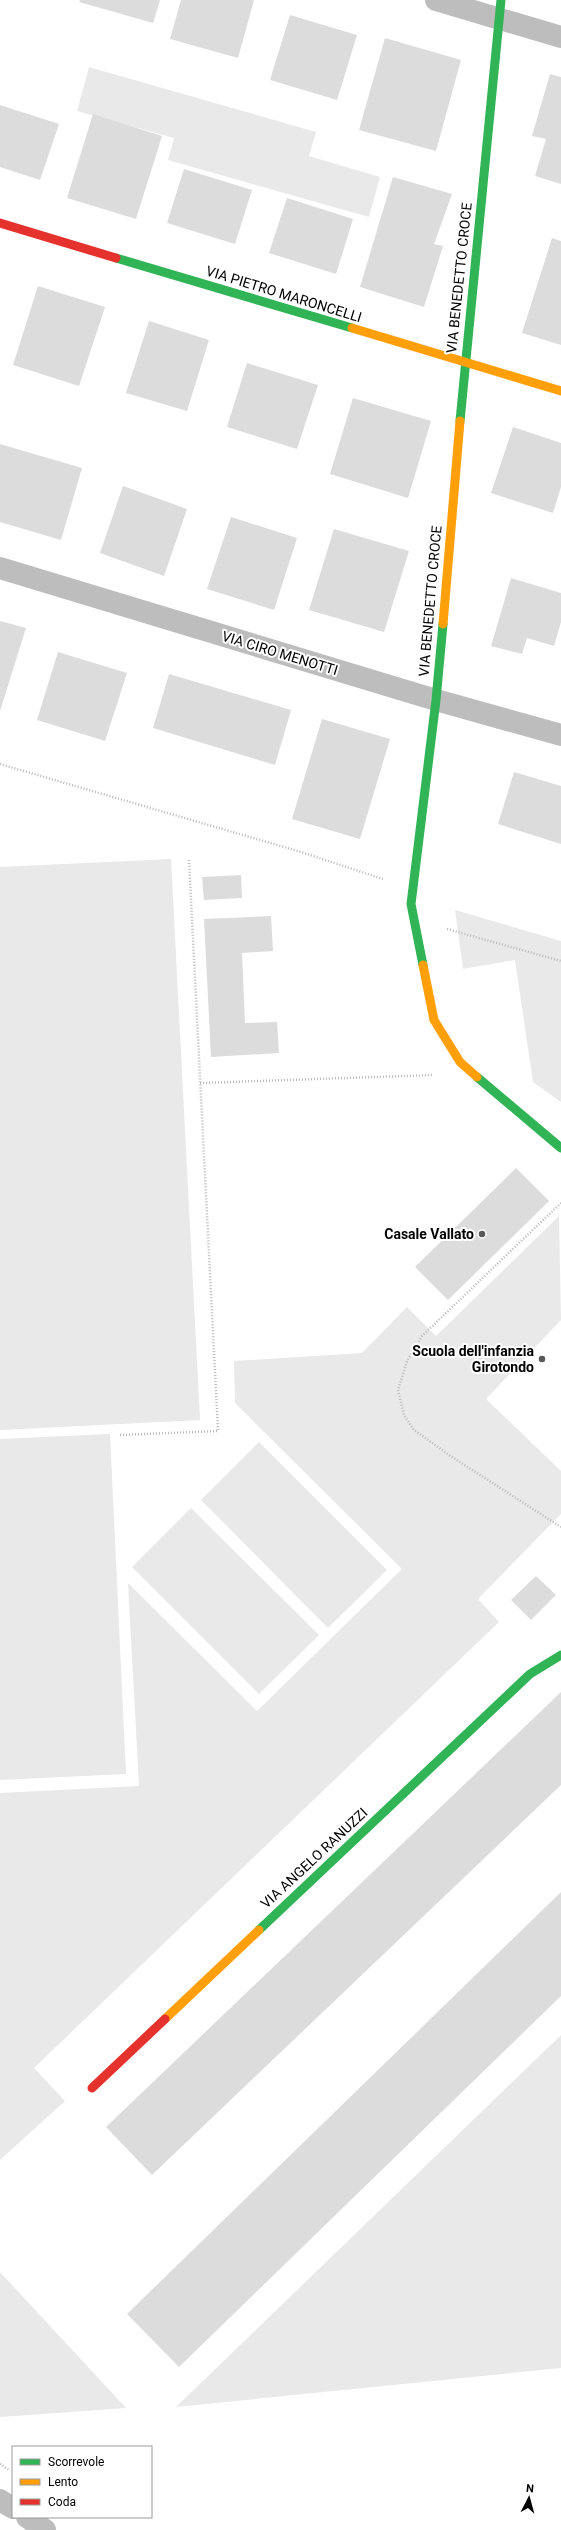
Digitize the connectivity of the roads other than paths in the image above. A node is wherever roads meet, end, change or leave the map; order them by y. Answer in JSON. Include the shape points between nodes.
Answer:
{"nodes":[{"id":1,"x":436,"y":0,"type":"edge"},
{"id":2,"x":500,"y":10,"type":"edge"},
{"id":3,"x":561,"y":37,"type":"edge"},
{"id":4,"x":0,"y":223,"type":"edge"},
{"id":5,"x":465,"y":362,"type":"junction"},
{"id":6,"x":561,"y":391,"type":"edge"},
{"id":7,"x":0,"y":568,"type":"edge"},
{"id":8,"x":436,"y":700,"type":"junction"},
{"id":9,"x":561,"y":735,"type":"edge"},
{"id":10,"x":561,"y":1148,"type":"edge"},
{"id":11,"x":561,"y":1655,"type":"edge"},
{"id":12,"x":92,"y":2088,"type":"dead end"},
{"id":13,"x":0,"y":2500,"type":"edge"},
{"id":14,"x":12,"y":2507,"type":"edge"},
{"id":15,"x":28,"y":2518,"type":"edge"},
{"id":16,"x":45,"y":2530,"type":"edge"}],
"edges":[{"from":1,"to":2,"type":"street"},
{"from":2,"to":3,"type":"street"},
{"from":2,"to":5,"type":"street","name":"VIA BENEDETTO CROCE"},
{"from":4,"to":5,"type":"street","name":"VIA PIETRO MARONCELLI"},
{"from":5,"to":6,"type":"street","name":"VIA PIETRO MARONCELLI"},
{"from":5,"to":8,"type":"street","name":"VIA BENEDETTO CROCE"},
{"from":7,"to":8,"type":"street","name":"VIA CIRO MENOTTI"},
{"from":8,"to":9,"type":"street","name":"VIA CIRO MENOTTI"},
{"from":8,"to":10,"type":"street","name":"VIA BENEDETTO CROCE","via":[[411,904],[434,1020],[460,1062]]},
{"from":11,"to":12,"type":"street","name":"VIA ANGELO RANUZZI","via":[[530,1674]]},
{"from":13,"to":14,"type":"street"},
{"from":15,"to":16,"type":"street"}]}
